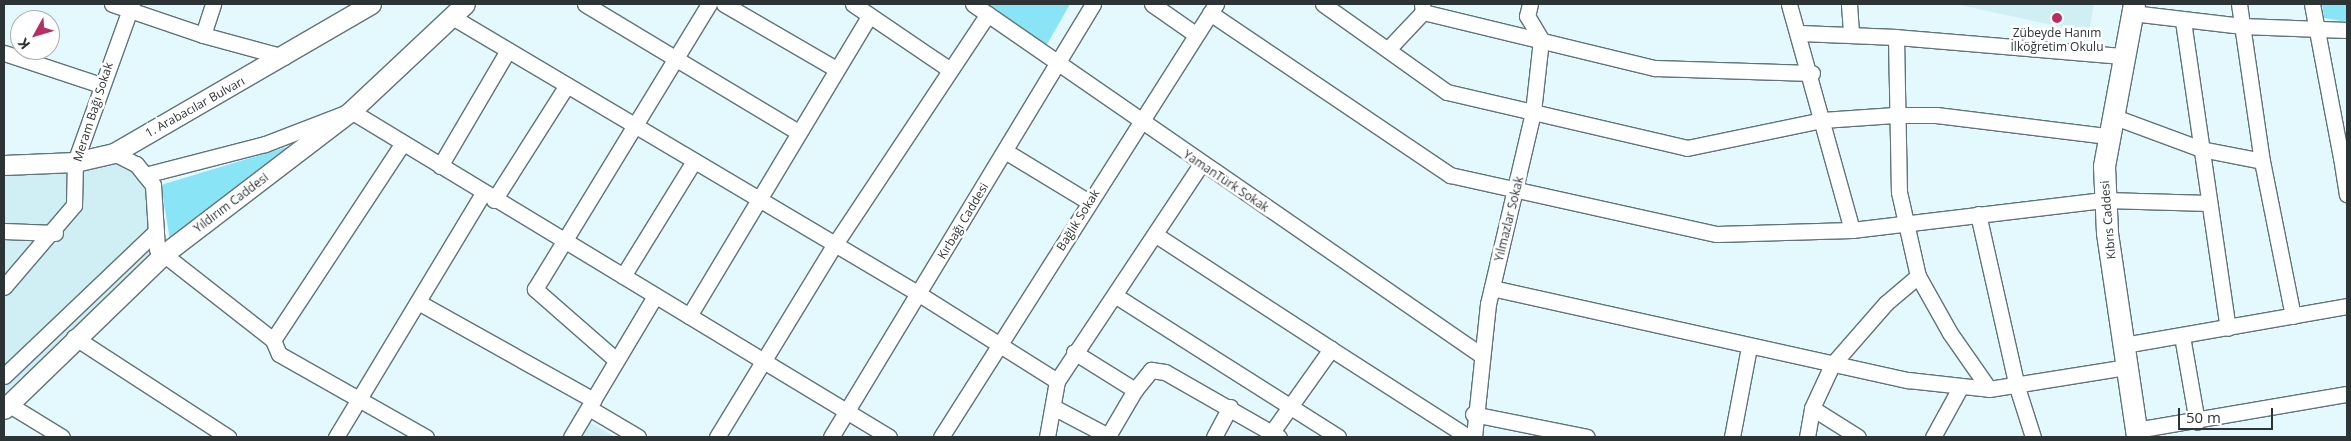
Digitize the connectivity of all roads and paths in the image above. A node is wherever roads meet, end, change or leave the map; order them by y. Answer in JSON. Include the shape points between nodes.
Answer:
{"nodes":[{"id":1,"x":112,"y":4,"type":"edge"},
{"id":2,"x":213,"y":4,"type":"edge"},
{"id":3,"x":371,"y":4,"type":"edge"},
{"id":4,"x":585,"y":4,"type":"edge"},
{"id":5,"x":709,"y":4,"type":"edge"},
{"id":6,"x":724,"y":4,"type":"edge"},
{"id":7,"x":854,"y":4,"type":"edge"},
{"id":8,"x":973,"y":4,"type":"edge"},
{"id":9,"x":1093,"y":4,"type":"edge"},
{"id":10,"x":1152,"y":4,"type":"edge"},
{"id":11,"x":1323,"y":4,"type":"edge"},
{"id":12,"x":1530,"y":4,"type":"edge"},
{"id":13,"x":1789,"y":4,"type":"edge"},
{"id":14,"x":1848,"y":4,"type":"edge"},
{"id":15,"x":2239,"y":4,"type":"edge"},
{"id":16,"x":2312,"y":4,"type":"edge"},
{"id":17,"x":131,"y":7,"type":"edge"},
{"id":18,"x":1213,"y":8,"type":"edge"},
{"id":19,"x":1423,"y":8,"type":"edge"},
{"id":20,"x":2133,"y":8,"type":"edge"},
{"id":21,"x":459,"y":11,"type":"edge"},
{"id":22,"x":988,"y":14,"type":"junction"},
{"id":23,"x":870,"y":16,"type":"junction"},
{"id":24,"x":2183,"y":21,"type":"junction"},
{"id":25,"x":2242,"y":26,"type":"junction"},
{"id":26,"x":2316,"y":26,"type":"junction"},
{"id":27,"x":2347,"y":30,"type":"edge"},
{"id":28,"x":1800,"y":33,"type":"junction"},
{"id":29,"x":1195,"y":34,"type":"junction"},
{"id":30,"x":1851,"y":34,"type":"junction"},
{"id":31,"x":203,"y":35,"type":"junction"},
{"id":32,"x":1896,"y":37,"type":"junction"},
{"id":33,"x":1541,"y":39,"type":"junction"},
{"id":34,"x":1390,"y":47,"type":"junction"},
{"id":35,"x":508,"y":50,"type":"junction"},
{"id":36,"x":4,"y":53,"type":"edge"},
{"id":37,"x":2123,"y":56,"type":"junction"},
{"id":38,"x":284,"y":57,"type":"junction"},
{"id":39,"x":675,"y":58,"type":"junction"},
{"id":40,"x":1057,"y":65,"type":"junction"},
{"id":41,"x":836,"y":69,"type":"junction"},
{"id":42,"x":950,"y":70,"type":"junction"},
{"id":43,"x":1812,"y":73,"type":"junction"},
{"id":44,"x":101,"y":85,"type":"junction"},
{"id":45,"x":567,"y":85,"type":"junction"},
{"id":46,"x":351,"y":111,"type":"junction"},
{"id":47,"x":1532,"y":112,"type":"junction"},
{"id":48,"x":1895,"y":115,"type":"junction"},
{"id":49,"x":2112,"y":116,"type":"junction"},
{"id":50,"x":1822,"y":120,"type":"junction"},
{"id":51,"x":1139,"y":122,"type":"junction"},
{"id":52,"x":633,"y":125,"type":"junction"},
{"id":53,"x":798,"y":132,"type":"junction"},
{"id":54,"x":2108,"y":136,"type":"junction"},
{"id":55,"x":402,"y":143,"type":"junction"},
{"id":56,"x":2201,"y":149,"type":"junction"},
{"id":57,"x":1005,"y":151,"type":"junction"},
{"id":58,"x":114,"y":153,"type":"junction"},
{"id":59,"x":2344,"y":157,"type":"edge"},
{"id":60,"x":694,"y":161,"type":"junction"},
{"id":61,"x":75,"y":162,"type":"junction"},
{"id":62,"x":2262,"y":162,"type":"junction"},
{"id":63,"x":1201,"y":164,"type":"junction"},
{"id":64,"x":4,"y":165,"type":"edge"},
{"id":65,"x":440,"y":166,"type":"junction"},
{"id":66,"x":145,"y":175,"type":"junction"},
{"id":67,"x":1517,"y":190,"type":"junction"},
{"id":68,"x":2347,"y":195,"type":"edge"},
{"id":69,"x":489,"y":197,"type":"junction"},
{"id":70,"x":757,"y":199,"type":"junction"},
{"id":71,"x":2105,"y":200,"type":"junction"},
{"id":72,"x":1089,"y":202,"type":"junction"},
{"id":73,"x":2209,"y":203,"type":"junction"},
{"id":74,"x":1978,"y":214,"type":"junction"},
{"id":75,"x":1906,"y":222,"type":"junction"},
{"id":76,"x":1852,"y":230,"type":"junction"},
{"id":77,"x":4,"y":231,"type":"edge"},
{"id":78,"x":156,"y":231,"type":"junction"},
{"id":79,"x":55,"y":233,"type":"junction"},
{"id":80,"x":1156,"y":235,"type":"junction"},
{"id":81,"x":561,"y":240,"type":"junction"},
{"id":82,"x":835,"y":244,"type":"junction"},
{"id":83,"x":164,"y":254,"type":"junction"},
{"id":84,"x":623,"y":276,"type":"junction"},
{"id":85,"x":1918,"y":276,"type":"junction"},
{"id":86,"x":4,"y":287,"type":"edge"},
{"id":87,"x":1492,"y":288,"type":"junction"},
{"id":88,"x":919,"y":294,"type":"junction"},
{"id":89,"x":655,"y":296,"type":"junction"},
{"id":90,"x":1116,"y":296,"type":"junction"},
{"id":91,"x":418,"y":302,"type":"junction"},
{"id":92,"x":2347,"y":306,"type":"edge"},
{"id":93,"x":689,"y":316,"type":"junction"},
{"id":94,"x":2294,"y":316,"type":"junction"},
{"id":95,"x":2228,"y":328,"type":"junction"},
{"id":96,"x":2182,"y":336,"type":"junction"},
{"id":97,"x":74,"y":337,"type":"junction"},
{"id":98,"x":273,"y":340,"type":"junction"},
{"id":99,"x":1001,"y":343,"type":"junction"},
{"id":100,"x":2124,"y":345,"type":"junction"},
{"id":101,"x":1750,"y":347,"type":"junction"},
{"id":102,"x":1331,"y":349,"type":"junction"},
{"id":103,"x":1074,"y":352,"type":"junction"},
{"id":104,"x":1481,"y":355,"type":"junction"},
{"id":105,"x":616,"y":360,"type":"junction"},
{"id":106,"x":764,"y":361,"type":"junction"},
{"id":107,"x":1832,"y":365,"type":"junction"},
{"id":108,"x":2127,"y":367,"type":"junction"},
{"id":109,"x":5,"y":372,"type":"edge"},
{"id":110,"x":1057,"y":381,"type":"junction"},
{"id":111,"x":1961,"y":386,"type":"junction"},
{"id":112,"x":2017,"y":387,"type":"junction"},
{"id":113,"x":1989,"y":389,"type":"junction"},
{"id":114,"x":24,"y":390,"type":"junction"},
{"id":115,"x":1135,"y":390,"type":"junction"},
{"id":116,"x":2347,"y":394,"type":"edge"},
{"id":117,"x":359,"y":399,"type":"junction"},
{"id":118,"x":591,"y":404,"type":"junction"},
{"id":119,"x":6,"y":407,"type":"edge"},
{"id":120,"x":1230,"y":407,"type":"junction"},
{"id":121,"x":1292,"y":407,"type":"junction"},
{"id":122,"x":1055,"y":408,"type":"junction"},
{"id":123,"x":1812,"y":408,"type":"junction"},
{"id":124,"x":847,"y":412,"type":"junction"},
{"id":125,"x":1473,"y":414,"type":"junction"},
{"id":126,"x":2197,"y":422,"type":"junction"},
{"id":127,"x":2136,"y":434,"type":"edge"},
{"id":128,"x":1276,"y":435,"type":"edge"},
{"id":129,"x":62,"y":437,"type":"edge"},
{"id":130,"x":228,"y":437,"type":"edge"},
{"id":131,"x":336,"y":437,"type":"edge"},
{"id":132,"x":426,"y":437,"type":"edge"},
{"id":133,"x":572,"y":437,"type":"edge"},
{"id":134,"x":638,"y":437,"type":"edge"},
{"id":135,"x":717,"y":437,"type":"edge"},
{"id":136,"x":831,"y":437,"type":"edge"},
{"id":137,"x":889,"y":437,"type":"edge"},
{"id":138,"x":941,"y":437,"type":"edge"},
{"id":139,"x":1046,"y":437,"type":"edge"},
{"id":140,"x":1109,"y":437,"type":"edge"},
{"id":141,"x":1214,"y":437,"type":"edge"},
{"id":142,"x":1338,"y":437,"type":"edge"},
{"id":143,"x":1468,"y":437,"type":"edge"},
{"id":144,"x":1474,"y":437,"type":"edge"},
{"id":145,"x":1587,"y":437,"type":"edge"},
{"id":146,"x":1732,"y":437,"type":"edge"},
{"id":147,"x":1807,"y":437,"type":"edge"},
{"id":148,"x":1858,"y":437,"type":"edge"},
{"id":149,"x":1934,"y":437,"type":"edge"},
{"id":150,"x":2033,"y":437,"type":"edge"}],
"edges":[{"from":1,"to":17,"type":"street"},
{"from":2,"to":31,"type":"street"},
{"from":3,"to":38,"type":"street","name":"1. Arabacılar Bulvarı"},
{"from":4,"to":39,"type":"street"},
{"from":5,"to":39,"type":"street"},
{"from":6,"to":41,"type":"street"},
{"from":7,"to":23,"type":"street"},
{"from":8,"to":22,"type":"street","name":"YamanTürk Sokak"},
{"from":9,"to":40,"type":"street","name":"Kırbağı Caddesi"},
{"from":10,"to":29,"type":"street"},
{"from":11,"to":34,"type":"street"},
{"from":12,"to":33,"type":"street","via":[[1528,16]]},
{"from":13,"to":28,"type":"street"},
{"from":14,"to":30,"type":"street"},
{"from":15,"to":25,"type":"street"},
{"from":16,"to":26,"type":"street"},
{"from":17,"to":31,"type":"street"},
{"from":17,"to":44,"type":"street","name":"Meram Bağı Sokak"},
{"from":18,"to":29,"type":"street","name":"Bağlık Sokak"},
{"from":18,"to":67,"type":"street","via":[[1450,175]]},
{"from":19,"to":33,"type":"street"},
{"from":19,"to":34,"type":"street"},
{"from":20,"to":24,"type":"street"},
{"from":20,"to":37,"type":"main road","name":"Kıbrıs Caddesi"},
{"from":21,"to":35,"type":"street"},
{"from":21,"to":46,"type":"street","name":"Yıldırım Caddesi"},
{"from":22,"to":40,"type":"street","name":"YamanTürk Sokak"},
{"from":22,"to":42,"type":"street"},
{"from":23,"to":41,"type":"street"},
{"from":23,"to":42,"type":"street"},
{"from":24,"to":25,"type":"street"},
{"from":24,"to":56,"type":"street"},
{"from":25,"to":26,"type":"street"},
{"from":25,"to":62,"type":"street"},
{"from":26,"to":27,"type":"street"},
{"from":26,"to":59,"type":"street"},
{"from":28,"to":30,"type":"street"},
{"from":28,"to":43,"type":"street"},
{"from":29,"to":51,"type":"street","name":"Bağlık Sokak"},
{"from":30,"to":32,"type":"street"},
{"from":31,"to":38,"type":"street"},
{"from":32,"to":37,"type":"street"},
{"from":32,"to":48,"type":"street"},
{"from":33,"to":43,"type":"street","via":[[1655,68]]},
{"from":33,"to":47,"type":"street","name":"Yılmazlar Sokak"},
{"from":34,"to":47,"type":"street","via":[[1447,92]]},
{"from":35,"to":45,"type":"street"},
{"from":35,"to":65,"type":"street"},
{"from":36,"to":44,"type":"street"},
{"from":37,"to":49,"type":"main road","name":"Kıbrıs Caddesi"},
{"from":38,"to":58,"type":"street","name":"1. Arabacılar Bulvarı"},
{"from":39,"to":52,"type":"street"},
{"from":39,"to":53,"type":"street"},
{"from":40,"to":51,"type":"street","name":"YamanTürk Sokak"},
{"from":40,"to":57,"type":"street","name":"Kırbağı Caddesi"},
{"from":41,"to":53,"type":"street"},
{"from":42,"to":82,"type":"street"},
{"from":43,"to":50,"type":"street"},
{"from":44,"to":61,"type":"street","name":"Meram Bağı Sokak"},
{"from":45,"to":52,"type":"street"},
{"from":45,"to":69,"type":"street"},
{"from":46,"to":55,"type":"street"},
{"from":46,"to":66,"type":"street","via":[[265,144]]},
{"from":46,"to":83,"type":"street","name":"Yıldırım Caddesi"},
{"from":47,"to":50,"type":"street","via":[[1687,148]]},
{"from":47,"to":67,"type":"street","name":"Yılmazlar Sokak"},
{"from":48,"to":50,"type":"street"},
{"from":48,"to":54,"type":"street","via":[[1936,115]]},
{"from":48,"to":75,"type":"street","via":[[1900,192]]},
{"from":49,"to":54,"type":"main road","name":"Kıbrıs Caddesi"},
{"from":49,"to":56,"type":"street"},
{"from":50,"to":76,"type":"street"},
{"from":51,"to":63,"type":"street","name":"YamanTürk Sokak"},
{"from":51,"to":72,"type":"street","name":"Bağlık Sokak"},
{"from":52,"to":60,"type":"street"},
{"from":52,"to":81,"type":"street"},
{"from":53,"to":70,"type":"street"},
{"from":54,"to":71,"type":"main road","name":"Kıbrıs Caddesi"},
{"from":55,"to":65,"type":"street"},
{"from":55,"to":98,"type":"street"},
{"from":56,"to":62,"type":"street"},
{"from":56,"to":73,"type":"street"},
{"from":57,"to":72,"type":"street"},
{"from":57,"to":88,"type":"street","name":"Kırbağı Caddesi"},
{"from":58,"to":61,"type":"street","name":"1. Arabacılar Bulvarı"},
{"from":58,"to":66,"type":"street","via":[[136,164]]},
{"from":59,"to":68,"type":"street"},
{"from":60,"to":70,"type":"street"},
{"from":60,"to":84,"type":"street"},
{"from":61,"to":64,"type":"street","name":"1. Arabacılar Bulvarı"},
{"from":61,"to":79,"type":"street","name":"Meram Bağı Sokak","via":[[74,206]]},
{"from":62,"to":94,"type":"street"},
{"from":63,"to":80,"type":"street"},
{"from":63,"to":104,"type":"street","name":"YamanTürk Sokak"},
{"from":65,"to":69,"type":"street"},
{"from":66,"to":78,"type":"street","via":[[153,185]]},
{"from":67,"to":76,"type":"street","via":[[1717,234]]},
{"from":67,"to":87,"type":"street","name":"Yılmazlar Sokak"},
{"from":69,"to":81,"type":"street"},
{"from":69,"to":91,"type":"street"},
{"from":70,"to":82,"type":"street"},
{"from":70,"to":93,"type":"street"},
{"from":71,"to":73,"type":"street"},
{"from":71,"to":74,"type":"street"},
{"from":71,"to":100,"type":"main road","name":"Kıbrıs Caddesi"},
{"from":72,"to":99,"type":"street","name":"Bağlık Sokak"},
{"from":73,"to":95,"type":"street"},
{"from":74,"to":75,"type":"street"},
{"from":74,"to":112,"type":"street"},
{"from":75,"to":76,"type":"street"},
{"from":75,"to":85,"type":"street"},
{"from":77,"to":79,"type":"street"},
{"from":78,"to":83,"type":"street","via":[[157,249]]},
{"from":78,"to":109,"type":"street"},
{"from":79,"to":86,"type":"street","name":"Meram Bağı Sokak"},
{"from":80,"to":90,"type":"street"},
{"from":80,"to":102,"type":"street"},
{"from":81,"to":84,"type":"street"},
{"from":81,"to":105,"type":"street","via":[[535,289]]},
{"from":82,"to":88,"type":"street"},
{"from":82,"to":106,"type":"street"},
{"from":83,"to":97,"type":"street","name":"Yıldırım Caddesi"},
{"from":83,"to":98,"type":"street"},
{"from":84,"to":89,"type":"street"},
{"from":85,"to":107,"type":"street","via":[[1886,303]]},
{"from":85,"to":113,"type":"street","via":[[1950,333]]},
{"from":87,"to":101,"type":"street"},
{"from":87,"to":104,"type":"street","name":"Yılmazlar Sokak"},
{"from":88,"to":99,"type":"street"},
{"from":88,"to":124,"type":"street","name":"Kırbağı Caddesi"},
{"from":89,"to":93,"type":"street"},
{"from":89,"to":105,"type":"street"},
{"from":90,"to":103,"type":"street"},
{"from":90,"to":121,"type":"street"},
{"from":91,"to":117,"type":"street"},
{"from":91,"to":118,"type":"street"},
{"from":92,"to":94,"type":"street"},
{"from":93,"to":106,"type":"street"},
{"from":94,"to":95,"type":"street"},
{"from":95,"to":96,"type":"street"},
{"from":96,"to":100,"type":"street"},
{"from":96,"to":126,"type":"street"},
{"from":97,"to":114,"type":"street","name":"Yıldırım Caddesi"},
{"from":97,"to":130,"type":"street"},
{"from":98,"to":117,"type":"street","via":[[279,354]]},
{"from":99,"to":110,"type":"street"},
{"from":99,"to":138,"type":"street","name":"Bağlık Sokak"},
{"from":100,"to":108,"type":"main road","name":"Kıbrıs Caddesi"},
{"from":101,"to":107,"type":"street"},
{"from":101,"to":146,"type":"street"},
{"from":102,"to":121,"type":"street"},
{"from":102,"to":143,"type":"street"},
{"from":103,"to":110,"type":"street"},
{"from":103,"to":115,"type":"street"},
{"from":104,"to":125,"type":"street","name":"Yılmazlar Sokak"},
{"from":105,"to":118,"type":"street"},
{"from":106,"to":124,"type":"street"},
{"from":106,"to":135,"type":"street"},
{"from":107,"to":111,"type":"street"},
{"from":107,"to":123,"type":"street"},
{"from":108,"to":112,"type":"street"},
{"from":108,"to":127,"type":"main road","name":"Kıbrıs Caddesi"},
{"from":109,"to":114,"type":"street"},
{"from":110,"to":122,"type":"street"},
{"from":111,"to":113,"type":"street"},
{"from":111,"to":149,"type":"street"},
{"from":112,"to":113,"type":"street"},
{"from":112,"to":150,"type":"street"},
{"from":114,"to":119,"type":"street","name":"Yıldırım Caddesi"},
{"from":115,"to":120,"type":"street","via":[[1151,370],[1165,372]]},
{"from":115,"to":140,"type":"street"},
{"from":116,"to":126,"type":"street"},
{"from":117,"to":131,"type":"street"},
{"from":117,"to":132,"type":"street"},
{"from":118,"to":133,"type":"street"},
{"from":118,"to":134,"type":"street"},
{"from":119,"to":129,"type":"street"},
{"from":120,"to":128,"type":"street"},
{"from":120,"to":141,"type":"street"},
{"from":121,"to":128,"type":"street"},
{"from":121,"to":142,"type":"street"},
{"from":122,"to":139,"type":"street"},
{"from":122,"to":140,"type":"street"},
{"from":123,"to":147,"type":"street"},
{"from":123,"to":148,"type":"street"},
{"from":124,"to":136,"type":"street","name":"Kırbağı Caddesi"},
{"from":124,"to":137,"type":"street"},
{"from":125,"to":144,"type":"street","name":"Yılmazlar Sokak"},
{"from":125,"to":145,"type":"street"},
{"from":126,"to":127,"type":"street"}]}
